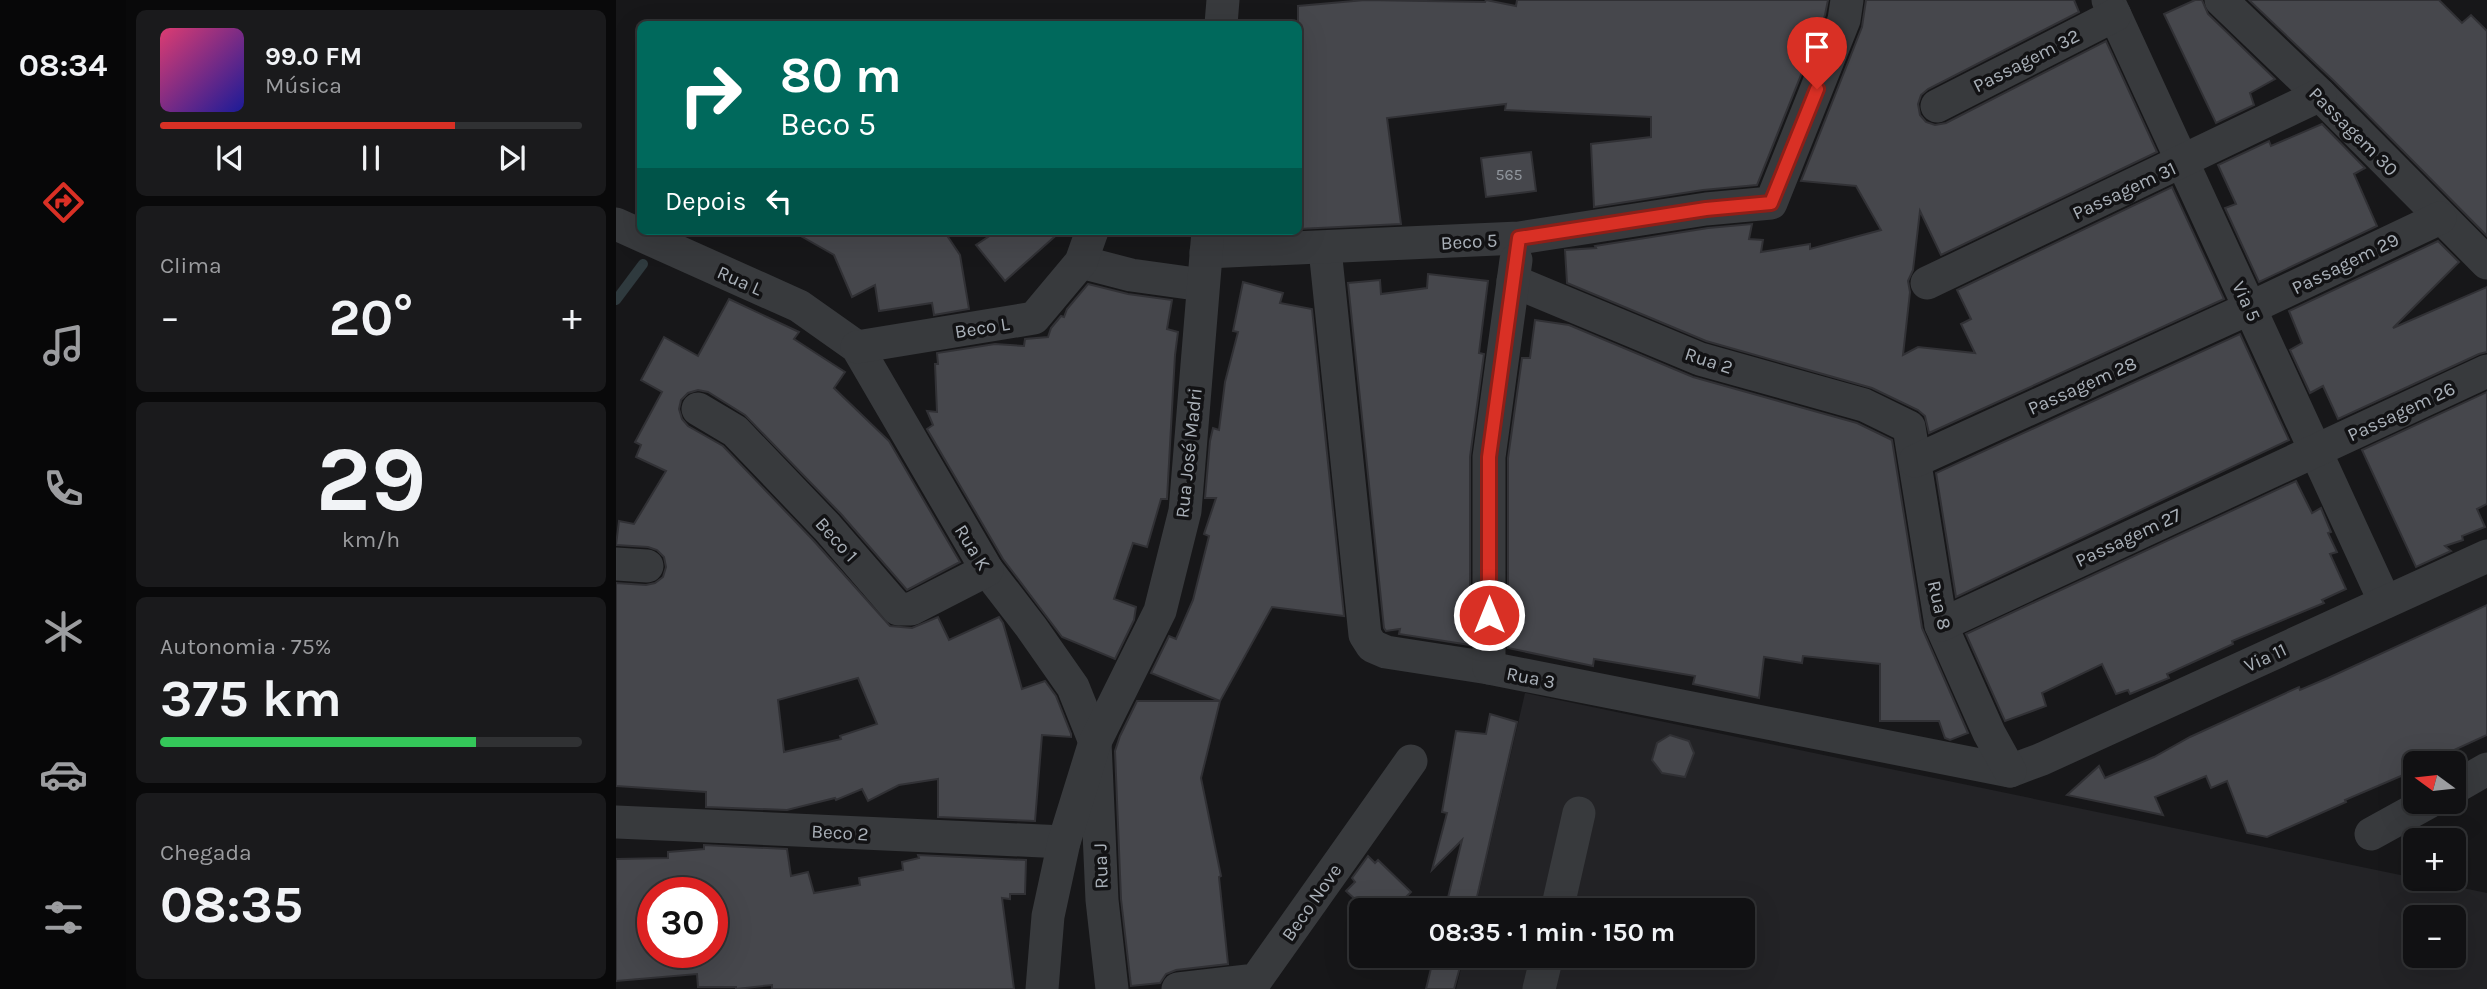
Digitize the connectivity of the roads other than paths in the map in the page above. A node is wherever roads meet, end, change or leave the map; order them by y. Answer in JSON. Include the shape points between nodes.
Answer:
{"nodes":[{"id":1,"x":1223,"y":0,"type":"edge"},
{"id":2,"x":1847,"y":0,"type":"edge"},
{"id":3,"x":2221,"y":0,"type":"edge"},
{"id":4,"x":2111,"y":7,"type":"edge"},
{"id":5,"x":1221,"y":21,"type":"edge"},
{"id":6,"x":2320,"y":95,"type":"junction"},
{"id":7,"x":1937,"y":106,"type":"dead end"},
{"id":8,"x":2182,"y":162,"type":"junction"},
{"id":9,"x":2440,"y":218,"type":"junction"},
{"id":10,"x":616,"y":224,"type":"edge"},
{"id":11,"x":637,"y":233,"type":"edge"},
{"id":12,"x":641,"y":235,"type":"edge"},
{"id":13,"x":1091,"y":235,"type":"edge"},
{"id":14,"x":1519,"y":238,"type":"junction"},
{"id":15,"x":1207,"y":242,"type":"edge"},
{"id":16,"x":1325,"y":249,"type":"junction"},
{"id":17,"x":1081,"y":262,"type":"junction"},
{"id":18,"x":2487,"y":263,"type":"edge"},
{"id":19,"x":1513,"y":281,"type":"junction"},
{"id":20,"x":1927,"y":283,"type":"dead end"},
{"id":21,"x":1203,"y":285,"type":"junction"},
{"id":22,"x":2250,"y":308,"type":"junction"},
{"id":23,"x":857,"y":347,"type":"junction"},
{"id":24,"x":2487,"y":371,"type":"edge"},
{"id":25,"x":698,"y":409,"type":"dead end"},
{"id":26,"x":1909,"y":427,"type":"joint"},
{"id":27,"x":2315,"y":450,"type":"junction"},
{"id":28,"x":1914,"y":461,"type":"junction"},
{"id":29,"x":2487,"y":556,"type":"edge"},
{"id":30,"x":987,"y":570,"type":"junction"},
{"id":31,"x":2385,"y":602,"type":"junction"},
{"id":32,"x":1941,"y":625,"type":"junction"},
{"id":33,"x":1489,"y":668,"type":"junction"},
{"id":34,"x":1095,"y":743,"type":"junction"},
{"id":35,"x":1411,"y":761,"type":"dead end"},
{"id":36,"x":2487,"y":769,"type":"edge"},
{"id":37,"x":2010,"y":771,"type":"junction"},
{"id":38,"x":2466,"y":781,"type":"edge"},
{"id":39,"x":1579,"y":813,"type":"dead end"},
{"id":40,"x":2407,"y":814,"type":"edge"},
{"id":41,"x":616,"y":822,"type":"edge"},
{"id":42,"x":2371,"y":834,"type":"dead end"},
{"id":43,"x":1064,"y":842,"type":"junction"},
{"id":44,"x":1560,"y":898,"type":"edge"},
{"id":45,"x":1544,"y":968,"type":"edge"},
{"id":46,"x":1042,"y":989,"type":"edge"},
{"id":47,"x":1112,"y":989,"type":"edge"},
{"id":48,"x":1178,"y":989,"type":"edge"},
{"id":49,"x":1539,"y":989,"type":"edge"}],
"edges":[{"from":1,"to":5,"type":"street"},
{"from":2,"to":14,"type":"street","name":"Beco 5","via":[[1844,20],[1771,203]]},
{"from":3,"to":6,"type":"street","name":"Passagem 30"},
{"from":4,"to":7,"type":"street","name":"Passagem 32"},
{"from":4,"to":8,"type":"street","name":"Via 5"},
{"from":6,"to":8,"type":"street","name":"Passagem 31"},
{"from":6,"to":9,"type":"street","name":"Passagem 30"},
{"from":8,"to":20,"type":"street","name":"Passagem 31"},
{"from":8,"to":22,"type":"street","name":"Via 5"},
{"from":9,"to":18,"type":"street","name":"Passagem 30"},
{"from":9,"to":22,"type":"street","name":"Passagem 29"},
{"from":10,"to":11,"type":"street","name":"Rua L"},
{"from":12,"to":23,"type":"street","name":"Rua L","via":[[799,306]]},
{"from":13,"to":17,"type":"street","name":"Beco L"},
{"from":14,"to":16,"type":"street","name":"Beco 5"},
{"from":14,"to":19,"type":"street"},
{"from":15,"to":16,"type":"street","name":"Beco 5"},
{"from":15,"to":21,"type":"street","name":"Rua José Madri"},
{"from":16,"to":33,"type":"street","name":"Rua 3","via":[[1365,635],[1372,646],[1386,652]]},
{"from":17,"to":21,"type":"street","via":[[1131,275]]},
{"from":17,"to":23,"type":"street","name":"Beco L","via":[[1029,320]]},
{"from":19,"to":26,"type":"street","name":"Rua 2","via":[[1700,359],[1864,405]]},
{"from":19,"to":33,"type":"street","via":[[1489,457]]},
{"from":21,"to":34,"type":"street","name":"Rua José Madri","via":[[1185,511],[1160,611]]},
{"from":22,"to":27,"type":"street","name":"Via 5"},
{"from":22,"to":28,"type":"street","name":"Passagem 28"},
{"from":23,"to":30,"type":"street","name":"Rua K"},
{"from":24,"to":27,"type":"street","name":"Passagem 26"},
{"from":25,"to":30,"type":"street","name":"Beco 1","via":[[735,431],[898,609],[911,609]]},
{"from":26,"to":28,"type":"street","name":"Rua 8"},
{"from":27,"to":31,"type":"street","name":"Via 5"},
{"from":27,"to":32,"type":"street","name":"Passagem 27"},
{"from":28,"to":32,"type":"street","name":"Rua 8"},
{"from":29,"to":31,"type":"street","name":"Via 11"},
{"from":30,"to":34,"type":"street","name":"Rua K","via":[[1073,687]]},
{"from":31,"to":37,"type":"street","name":"Via 11"},
{"from":32,"to":37,"type":"street","name":"Rua 8"},
{"from":33,"to":37,"type":"street","name":"Rua 3"},
{"from":34,"to":43,"type":"street","name":"Rua José Madri"},
{"from":34,"to":47,"type":"street","name":"Rua J","via":[[1102,900]]},
{"from":35,"to":48,"type":"street","name":"Beco Nove","via":[[1256,980]]},
{"from":36,"to":38,"type":"street"},
{"from":39,"to":44,"type":"street"},
{"from":40,"to":42,"type":"street"},
{"from":41,"to":43,"type":"street","name":"Beco 2"},
{"from":43,"to":46,"type":"street","name":"Rua José Madri","via":[[1048,916]]},
{"from":45,"to":49,"type":"street"}]}
